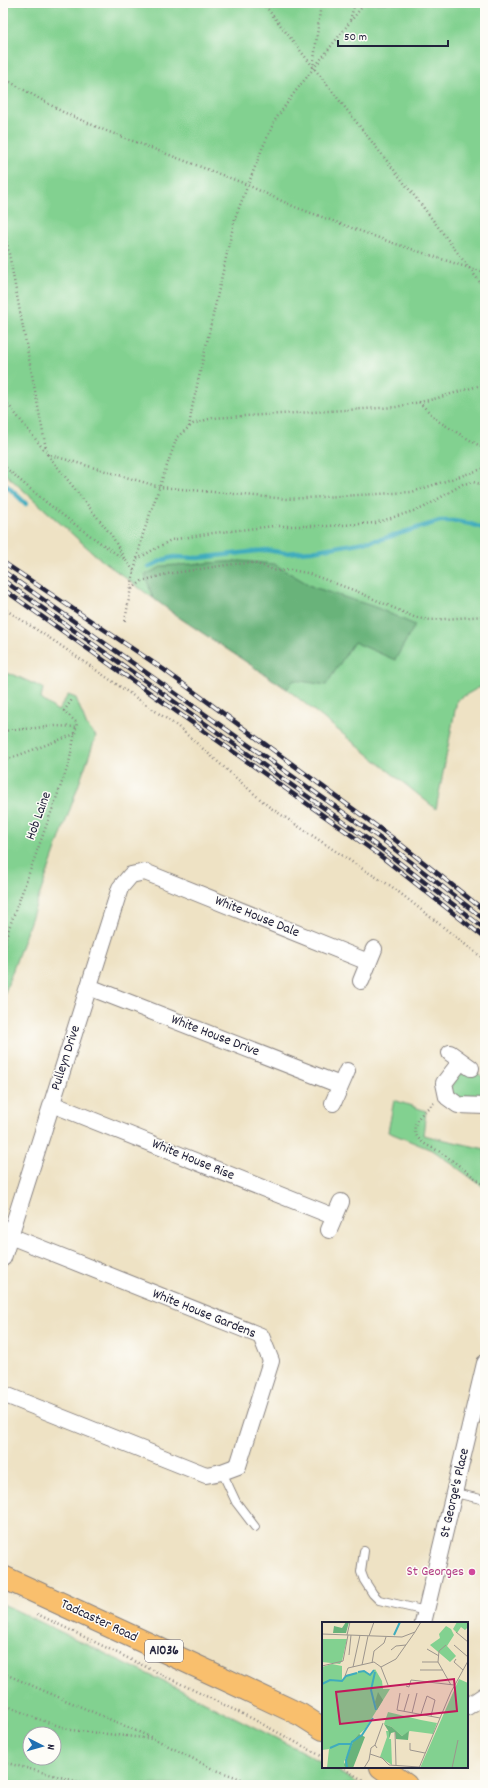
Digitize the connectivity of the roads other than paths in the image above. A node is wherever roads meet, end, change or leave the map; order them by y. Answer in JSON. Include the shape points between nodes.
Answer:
{"nodes":[{"id":1,"x":145,"y":872,"type":"joint"},
{"id":2,"x":361,"y":981,"type":"dead end"},
{"id":3,"x":89,"y":987,"type":"junction"},
{"id":4,"x":461,"y":1061,"type":"dead end"},
{"id":5,"x":347,"y":1071,"type":"dead end"},
{"id":6,"x":340,"y":1085,"type":"junction"},
{"id":7,"x":333,"y":1103,"type":"dead end"},
{"id":8,"x":52,"y":1104,"type":"junction"},
{"id":9,"x":485,"y":1106,"type":"edge"},
{"id":10,"x":335,"y":1216,"type":"dead end"},
{"id":11,"x":10,"y":1236,"type":"junction"},
{"id":12,"x":3,"y":1258,"type":"edge"},
{"id":13,"x":485,"y":1363,"type":"edge"},
{"id":14,"x":3,"y":1394,"type":"edge"},
{"id":15,"x":222,"y":1472,"type":"junction"},
{"id":16,"x":455,"y":1493,"type":"junction"},
{"id":17,"x":485,"y":1500,"type":"edge"},
{"id":18,"x":256,"y":1527,"type":"dead end"},
{"id":19,"x":364,"y":1551,"type":"dead end"},
{"id":20,"x":3,"y":1577,"type":"edge"},
{"id":21,"x":424,"y":1617,"type":"edge"},
{"id":22,"x":485,"y":1695,"type":"edge"},
{"id":23,"x":468,"y":1706,"type":"edge"},
{"id":24,"x":322,"y":1728,"type":"edge"}],
"edges":[{"from":1,"to":2,"type":"street","name":"White House Dale","via":[[371,956]]},
{"from":1,"to":3,"type":"street","name":"Pulleyn Drive","via":[[131,875],[120,888]]},
{"from":3,"to":6,"type":"street","name":"White House Drive"},
{"from":3,"to":8,"type":"street","name":"Pulleyn Drive"},
{"from":4,"to":9,"type":"street","via":[[444,1082],[447,1097],[458,1105]]},
{"from":5,"to":6,"type":"street"},
{"from":6,"to":7,"type":"street"},
{"from":8,"to":10,"type":"street","name":"White House Rise"},
{"from":8,"to":11,"type":"street","name":"Pulleyn Drive"},
{"from":11,"to":12,"type":"street","name":"Pulleyn Drive"},
{"from":11,"to":15,"type":"street","name":"White House Gardens","via":[[261,1336],[271,1361],[238,1466]]},
{"from":13,"to":16,"type":"street","name":"St George's Place"},
{"from":14,"to":15,"type":"street","name":"White House Gardens","via":[[206,1475]]},
{"from":15,"to":18,"type":"lane","via":[[236,1502]]},
{"from":16,"to":17,"type":"lane"},
{"from":16,"to":21,"type":"street","name":"St George's Place"},
{"from":19,"to":21,"type":"lane","via":[[361,1572],[372,1594],[379,1600]]},
{"from":20,"to":24,"type":"main road","name":"Tadcaster Road","number":"A1036","via":[[301,1715]]},
{"from":22,"to":23,"type":"street"}]}
